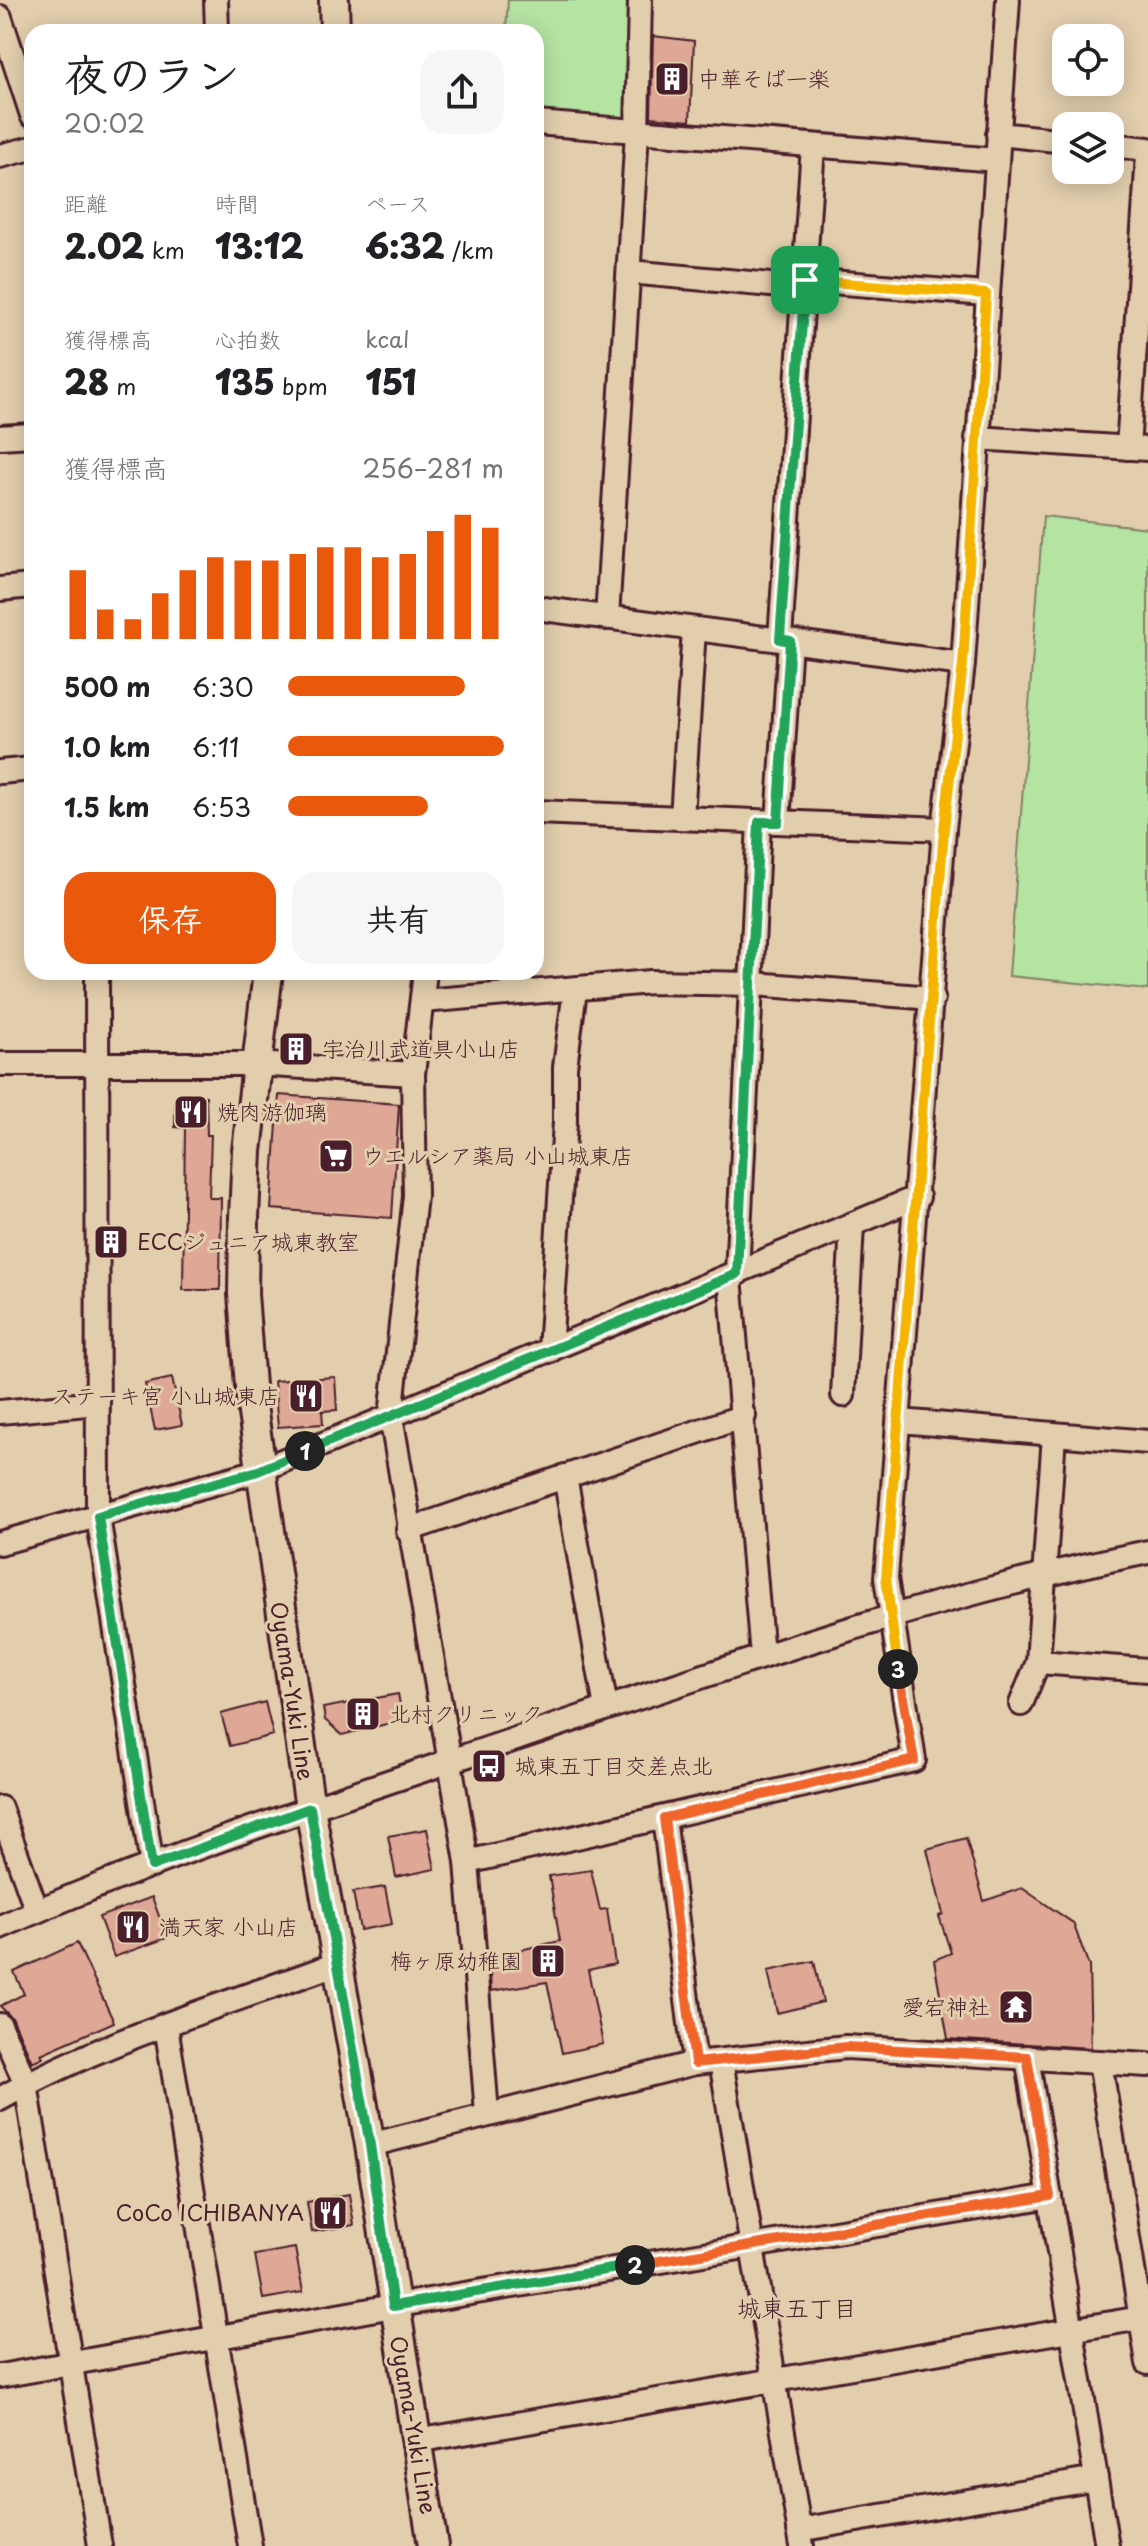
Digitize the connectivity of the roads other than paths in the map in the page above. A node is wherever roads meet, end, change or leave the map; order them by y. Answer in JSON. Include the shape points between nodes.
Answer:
{"nodes":[{"id":1,"x":216,"y":0,"type":"edge"},
{"id":2,"x":334,"y":0,"type":"edge"},
{"id":3,"x":640,"y":0,"type":"edge"},
{"id":4,"x":1008,"y":0,"type":"edge"},
{"id":5,"x":0,"y":17,"type":"edge"},
{"id":6,"x":217,"y":24,"type":"edge"},
{"id":7,"x":335,"y":24,"type":"edge"},
{"id":8,"x":24,"y":90,"type":"edge"},
{"id":9,"x":544,"y":124,"type":"edge"},
{"id":10,"x":637,"y":132,"type":"junction"},
{"id":11,"x":998,"y":134,"type":"junction"},
{"id":12,"x":1052,"y":140,"type":"edge"},
{"id":13,"x":813,"y":146,"type":"junction"},
{"id":14,"x":1124,"y":148,"type":"edge"},
{"id":15,"x":24,"y":150,"type":"edge"},
{"id":16,"x":1148,"y":152,"type":"edge"},
{"id":17,"x":0,"y":156,"type":"edge"},
{"id":18,"x":997,"y":160,"type":"junction"},
{"id":19,"x":629,"y":272,"type":"junction"},
{"id":20,"x":805,"y":284,"type":"junction"},
{"id":21,"x":986,"y":294,"type":"junction"},
{"id":22,"x":24,"y":436,"type":"edge"},
{"id":23,"x":0,"y":437,"type":"edge"},
{"id":24,"x":977,"y":438,"type":"junction"},
{"id":25,"x":1138,"y":449,"type":"edge"},
{"id":26,"x":24,"y":587,"type":"edge"},
{"id":27,"x":0,"y":589,"type":"edge"},
{"id":28,"x":544,"y":609,"type":"edge"},
{"id":29,"x":607,"y":618,"type":"junction"},
{"id":30,"x":694,"y":629,"type":"junction"},
{"id":31,"x":785,"y":640,"type":"junction"},
{"id":32,"x":963,"y":664,"type":"junction"},
{"id":33,"x":24,"y":770,"type":"edge"},
{"id":34,"x":0,"y":772,"type":"edge"},
{"id":35,"x":544,"y":812,"type":"edge"},
{"id":36,"x":682,"y":818,"type":"junction"},
{"id":37,"x":768,"y":822,"type":"junction"},
{"id":38,"x":944,"y":829,"type":"junction"},
{"id":39,"x":97,"y":980,"type":"edge"},
{"id":40,"x":267,"y":980,"type":"edge"},
{"id":41,"x":424,"y":980,"type":"edge"},
{"id":42,"x":754,"y":984,"type":"junction"},
{"id":43,"x":575,"y":990,"type":"junction"},
{"id":44,"x":933,"y":998,"type":"junction"},
{"id":45,"x":422,"y":1001,"type":"junction"},
{"id":46,"x":0,"y":1064,"type":"edge"},
{"id":47,"x":97,"y":1064,"type":"junction"},
{"id":48,"x":256,"y":1064,"type":"junction"},
{"id":49,"x":413,"y":1074,"type":"junction"},
{"id":50,"x":918,"y":1197,"type":"junction"},
{"id":51,"x":852,"y":1225,"type":"junction"},
{"id":52,"x":734,"y":1276,"type":"junction"},
{"id":53,"x":550,"y":1351,"type":"junction"},
{"id":54,"x":843,"y":1395,"type":"dead end"},
{"id":55,"x":98,"y":1403,"type":"junction"},
{"id":56,"x":0,"y":1412,"type":"edge"},
{"id":57,"x":391,"y":1416,"type":"junction"},
{"id":58,"x":744,"y":1416,"type":"junction"},
{"id":59,"x":900,"y":1421,"type":"junction"},
{"id":60,"x":1054,"y":1435,"type":"junction"},
{"id":61,"x":1148,"y":1442,"type":"edge"},
{"id":62,"x":258,"y":1471,"type":"junction"},
{"id":63,"x":565,"y":1476,"type":"junction"},
{"id":64,"x":98,"y":1516,"type":"junction"},
{"id":65,"x":408,"y":1530,"type":"junction"},
{"id":66,"x":0,"y":1543,"type":"edge"},
{"id":67,"x":1148,"y":1552,"type":"edge"},
{"id":68,"x":1044,"y":1573,"type":"junction"},
{"id":69,"x":889,"y":1616,"type":"junction"},
{"id":70,"x":762,"y":1656,"type":"junction"},
{"id":71,"x":1038,"y":1662,"type":"junction"},
{"id":72,"x":1148,"y":1670,"type":"edge"},
{"id":73,"x":1021,"y":1704,"type":"dead end"},
{"id":74,"x":606,"y":1708,"type":"junction"},
{"id":75,"x":448,"y":1762,"type":"junction"},
{"id":76,"x":0,"y":1808,"type":"edge"},
{"id":77,"x":310,"y":1808,"type":"junction"},
{"id":78,"x":664,"y":1818,"type":"junction"},
{"id":79,"x":467,"y":1862,"type":"junction"},
{"id":80,"x":152,"y":1866,"type":"junction"},
{"id":81,"x":37,"y":1911,"type":"junction"},
{"id":82,"x":0,"y":1927,"type":"edge"},
{"id":83,"x":336,"y":1964,"type":"junction"},
{"id":84,"x":0,"y":2025,"type":"edge"},
{"id":85,"x":166,"y":2026,"type":"junction"},
{"id":86,"x":1027,"y":2057,"type":"junction"},
{"id":87,"x":721,"y":2061,"type":"junction"},
{"id":88,"x":1100,"y":2062,"type":"junction"},
{"id":89,"x":695,"y":2063,"type":"junction"},
{"id":90,"x":1148,"y":2065,"type":"edge"},
{"id":91,"x":26,"y":2084,"type":"junction"},
{"id":92,"x":0,"y":2099,"type":"edge"},
{"id":93,"x":487,"y":2114,"type":"junction"},
{"id":94,"x":370,"y":2145,"type":"junction"},
{"id":95,"x":1050,"y":2196,"type":"junction"},
{"id":96,"x":753,"y":2245,"type":"junction"},
{"id":97,"x":393,"y":2306,"type":"junction"},
{"id":98,"x":1143,"y":2309,"type":"edge"},
{"id":99,"x":1072,"y":2330,"type":"junction"},
{"id":100,"x":216,"y":2339,"type":"junction"},
{"id":101,"x":1148,"y":2359,"type":"edge"},
{"id":102,"x":70,"y":2364,"type":"junction"},
{"id":103,"x":0,"y":2376,"type":"edge"},
{"id":104,"x":776,"y":2381,"type":"junction"},
{"id":105,"x":416,"y":2441,"type":"junction"},
{"id":106,"x":1096,"y":2479,"type":"junction"},
{"id":107,"x":800,"y":2538,"type":"edge"},
{"id":108,"x":100,"y":2546,"type":"edge"},
{"id":109,"x":250,"y":2546,"type":"edge"},
{"id":110,"x":433,"y":2546,"type":"edge"},
{"id":111,"x":1107,"y":2546,"type":"edge"}],
"edges":[{"from":1,"to":6,"type":"street"},
{"from":2,"to":7,"type":"main road"},
{"from":3,"to":10,"type":"street"},
{"from":4,"to":11,"type":"street"},
{"from":5,"to":8,"type":"street"},
{"from":9,"to":10,"type":"street"},
{"from":10,"to":13,"type":"street"},
{"from":10,"to":19,"type":"street"},
{"from":11,"to":12,"type":"street"},
{"from":11,"to":18,"type":"street"},
{"from":13,"to":18,"type":"street"},
{"from":13,"to":20,"type":"street"},
{"from":14,"to":16,"type":"street"},
{"from":15,"to":17,"type":"street"},
{"from":16,"to":25,"type":"street"},
{"from":18,"to":21,"type":"street"},
{"from":19,"to":20,"type":"street"},
{"from":19,"to":29,"type":"street"},
{"from":20,"to":21,"type":"street"},
{"from":20,"to":31,"type":"street"},
{"from":21,"to":24,"type":"street"},
{"from":22,"to":23,"type":"street"},
{"from":24,"to":25,"type":"street"},
{"from":24,"to":32,"type":"street"},
{"from":26,"to":27,"type":"street"},
{"from":28,"to":29,"type":"street"},
{"from":29,"to":30,"type":"street"},
{"from":30,"to":31,"type":"street"},
{"from":30,"to":36,"type":"street"},
{"from":31,"to":32,"type":"street"},
{"from":31,"to":37,"type":"street"},
{"from":32,"to":38,"type":"street"},
{"from":33,"to":34,"type":"street"},
{"from":35,"to":36,"type":"street"},
{"from":36,"to":37,"type":"street"},
{"from":37,"to":38,"type":"street"},
{"from":37,"to":42,"type":"street"},
{"from":38,"to":44,"type":"street"},
{"from":39,"to":47,"type":"street"},
{"from":40,"to":48,"type":"main road","name":"Oyama-Yuki Line"},
{"from":41,"to":45,"type":"street"},
{"from":42,"to":43,"type":"street","via":[[651,982]]},
{"from":42,"to":44,"type":"street"},
{"from":42,"to":52,"type":"street"},
{"from":43,"to":45,"type":"street"},
{"from":43,"to":53,"type":"street","via":[[565,1067]]},
{"from":44,"to":50,"type":"street"},
{"from":45,"to":49,"type":"street"},
{"from":46,"to":47,"type":"street"},
{"from":47,"to":48,"type":"street"},
{"from":47,"to":55,"type":"street"},
{"from":48,"to":49,"type":"street"},
{"from":48,"to":62,"type":"main road","name":"Oyama-Yuki Line","via":[[247,1151],[243,1294]]},
{"from":49,"to":57,"type":"street","via":[[415,1196]]},
{"from":50,"to":51,"type":"street"},
{"from":50,"to":59,"type":"street"},
{"from":51,"to":52,"type":"street"},
{"from":51,"to":54,"type":"street"},
{"from":52,"to":53,"type":"street"},
{"from":52,"to":58,"type":"street"},
{"from":53,"to":57,"type":"street"},
{"from":55,"to":56,"type":"street"},
{"from":55,"to":64,"type":"street"},
{"from":57,"to":62,"type":"street"},
{"from":57,"to":65,"type":"street"},
{"from":58,"to":63,"type":"street"},
{"from":58,"to":70,"type":"street"},
{"from":59,"to":60,"type":"street"},
{"from":59,"to":69,"type":"street","via":[[886,1578]]},
{"from":60,"to":61,"type":"street"},
{"from":60,"to":68,"type":"street"},
{"from":62,"to":64,"type":"street"},
{"from":62,"to":77,"type":"main road","name":"Oyama-Yuki Line"},
{"from":63,"to":65,"type":"street"},
{"from":63,"to":74,"type":"street"},
{"from":64,"to":66,"type":"street"},
{"from":64,"to":80,"type":"street"},
{"from":65,"to":75,"type":"street"},
{"from":67,"to":68,"type":"street"},
{"from":68,"to":69,"type":"street"},
{"from":68,"to":71,"type":"street"},
{"from":69,"to":70,"type":"street"},
{"from":69,"to":78,"type":"street","via":[[914,1760]]},
{"from":70,"to":74,"type":"street"},
{"from":71,"to":72,"type":"street"},
{"from":71,"to":73,"type":"street"},
{"from":74,"to":75,"type":"street"},
{"from":75,"to":77,"type":"street"},
{"from":75,"to":79,"type":"street"},
{"from":76,"to":81,"type":"street"},
{"from":77,"to":80,"type":"street"},
{"from":77,"to":83,"type":"main road","name":"Oyama-Yuki Line"},
{"from":78,"to":79,"type":"street"},
{"from":78,"to":89,"type":"street"},
{"from":79,"to":93,"type":"street"},
{"from":80,"to":81,"type":"street"},
{"from":81,"to":82,"type":"street"},
{"from":83,"to":85,"type":"street"},
{"from":83,"to":94,"type":"main road","name":"Oyama-Yuki Line"},
{"from":84,"to":91,"type":"street"},
{"from":85,"to":91,"type":"street"},
{"from":85,"to":100,"type":"street"},
{"from":86,"to":87,"type":"street","via":[[846,2047]]},
{"from":86,"to":88,"type":"street"},
{"from":86,"to":95,"type":"street"},
{"from":87,"to":89,"type":"street"},
{"from":87,"to":96,"type":"street"},
{"from":88,"to":90,"type":"street"},
{"from":88,"to":98,"type":"street"},
{"from":89,"to":93,"type":"street"},
{"from":91,"to":92,"type":"street"},
{"from":91,"to":102,"type":"street"},
{"from":93,"to":94,"type":"street"},
{"from":94,"to":97,"type":"main road","name":"Oyama-Yuki Line"},
{"from":95,"to":96,"type":"street"},
{"from":95,"to":99,"type":"street"},
{"from":96,"to":97,"type":"street"},
{"from":96,"to":104,"type":"street"},
{"from":97,"to":100,"type":"street"},
{"from":97,"to":105,"type":"main road","name":"Oyama-Yuki Line"},
{"from":98,"to":99,"type":"street"},
{"from":98,"to":101,"type":"street"},
{"from":99,"to":104,"type":"street"},
{"from":99,"to":106,"type":"street"},
{"from":100,"to":102,"type":"street"},
{"from":100,"to":109,"type":"street"},
{"from":102,"to":103,"type":"street"},
{"from":102,"to":108,"type":"street"},
{"from":104,"to":105,"type":"street"},
{"from":104,"to":107,"type":"street"},
{"from":105,"to":110,"type":"main road","name":"Oyama-Yuki Line"},
{"from":106,"to":107,"type":"street"},
{"from":106,"to":111,"type":"street"}]}
